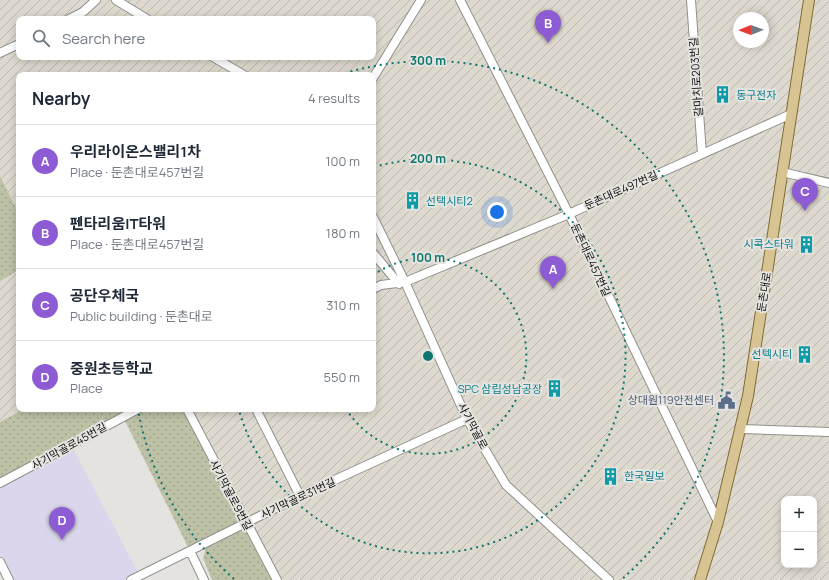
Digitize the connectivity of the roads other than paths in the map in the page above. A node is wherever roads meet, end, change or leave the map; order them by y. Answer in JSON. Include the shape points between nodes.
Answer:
{"nodes":[{"id":1,"x":96,"y":0,"type":"edge"},
{"id":2,"x":116,"y":0,"type":"edge"},
{"id":3,"x":421,"y":0,"type":"edge"},
{"id":4,"x":460,"y":0,"type":"edge"},
{"id":5,"x":691,"y":0,"type":"edge"},
{"id":6,"x":809,"y":0,"type":"edge"},
{"id":7,"x":75,"y":16,"type":"edge"},
{"id":8,"x":142,"y":16,"type":"edge"},
{"id":9,"x":16,"y":45,"type":"edge"},
{"id":10,"x":0,"y":53,"type":"edge"},
{"id":11,"x":217,"y":60,"type":"edge"},
{"id":12,"x":239,"y":72,"type":"edge"},
{"id":13,"x":376,"y":73,"type":"edge"},
{"id":14,"x":791,"y":114,"type":"junction"},
{"id":15,"x":702,"y":154,"type":"junction"},
{"id":16,"x":782,"y":172,"type":"junction"},
{"id":17,"x":829,"y":183,"type":"edge"},
{"id":18,"x":569,"y":214,"type":"junction"},
{"id":19,"x":376,"y":224,"type":"edge"},
{"id":20,"x":376,"y":256,"type":"edge"},
{"id":21,"x":402,"y":283,"type":"junction"},
{"id":22,"x":376,"y":288,"type":"edge"},
{"id":23,"x":132,"y":412,"type":"edge"},
{"id":24,"x":189,"y":412,"type":"edge"},
{"id":25,"x":258,"y":412,"type":"edge"},
{"id":26,"x":467,"y":419,"type":"junction"},
{"id":27,"x":741,"y":429,"type":"junction"},
{"id":28,"x":829,"y":432,"type":"edge"},
{"id":29,"x":0,"y":483,"type":"edge"},
{"id":30,"x":300,"y":496,"type":"junction"},
{"id":31,"x":718,"y":522,"type":"junction"},
{"id":32,"x":246,"y":523,"type":"junction"},
{"id":33,"x":190,"y":551,"type":"junction"},
{"id":34,"x":0,"y":562,"type":"edge"},
{"id":35,"x":9,"y":580,"type":"edge"},
{"id":36,"x":130,"y":580,"type":"edge"},
{"id":37,"x":204,"y":580,"type":"edge"},
{"id":38,"x":277,"y":580,"type":"edge"},
{"id":39,"x":608,"y":580,"type":"edge"},
{"id":40,"x":700,"y":580,"type":"edge"}],
"edges":[{"from":1,"to":7,"type":"street"},
{"from":2,"to":8,"type":"street"},
{"from":3,"to":13,"type":"street"},
{"from":4,"to":18,"type":"street","name":"둔촌대로457번길"},
{"from":5,"to":15,"type":"street","name":"갈마치로203번길"},
{"from":6,"to":14,"type":"main road","name":"둔촌대로"},
{"from":9,"to":10,"type":"street"},
{"from":11,"to":12,"type":"street"},
{"from":14,"to":15,"type":"street","name":"둔촌대로497번길"},
{"from":14,"to":16,"type":"main road","name":"둔촌대로"},
{"from":15,"to":18,"type":"street","name":"둔촌대로497번길"},
{"from":16,"to":17,"type":"street"},
{"from":16,"to":27,"type":"main road","name":"둔촌대로"},
{"from":18,"to":21,"type":"street","name":"둔촌대로497번길"},
{"from":18,"to":31,"type":"street","name":"둔촌대로457번길"},
{"from":19,"to":21,"type":"street","name":"사기막골로"},
{"from":20,"to":21,"type":"street"},
{"from":21,"to":22,"type":"street"},
{"from":21,"to":26,"type":"street","name":"사기막골로"},
{"from":23,"to":29,"type":"street","name":"사기막골로45번길"},
{"from":24,"to":32,"type":"street","name":"사기막골로9번길"},
{"from":25,"to":30,"type":"street"},
{"from":26,"to":30,"type":"street","name":"사기막골로31번길"},
{"from":26,"to":39,"type":"street","name":"사기막골로","via":[[506,485]]},
{"from":27,"to":28,"type":"street"},
{"from":27,"to":31,"type":"main road","name":"둔촌대로"},
{"from":30,"to":32,"type":"street","name":"사기막골로31번길"},
{"from":31,"to":40,"type":"main road","name":"둔촌대로"},
{"from":32,"to":33,"type":"street","name":"사기막골로31번길"},
{"from":32,"to":38,"type":"street","name":"사기막골로9번길"},
{"from":33,"to":36,"type":"street","name":"사기막골로31번길"},
{"from":33,"to":37,"type":"street"},
{"from":34,"to":35,"type":"street"}]}
